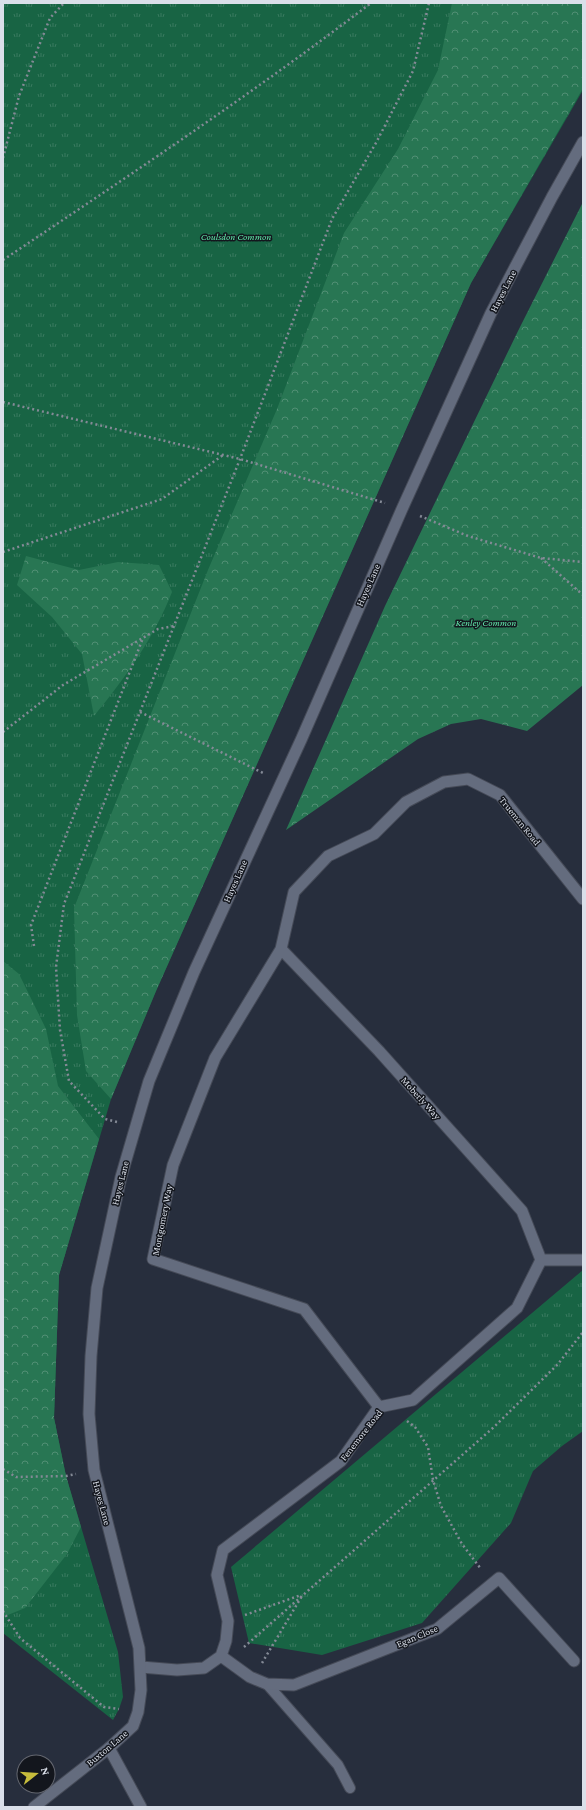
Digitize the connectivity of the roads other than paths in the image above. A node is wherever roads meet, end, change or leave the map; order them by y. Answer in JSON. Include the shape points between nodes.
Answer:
{"nodes":[{"id":1,"x":583,"y":142,"type":"edge"},
{"id":2,"x":583,"y":899,"type":"edge"},
{"id":3,"x":281,"y":949,"type":"junction"},
{"id":4,"x":541,"y":1260,"type":"junction"},
{"id":5,"x":583,"y":1260,"type":"edge"},
{"id":6,"x":379,"y":1407,"type":"junction"},
{"id":7,"x":220,"y":1656,"type":"junction"},
{"id":8,"x":574,"y":1661,"type":"dead end"},
{"id":9,"x":141,"y":1667,"type":"junction"},
{"id":10,"x":267,"y":1684,"type":"junction"},
{"id":11,"x":109,"y":1748,"type":"junction"},
{"id":12,"x":350,"y":1788,"type":"dead end"},
{"id":13,"x":34,"y":1807,"type":"edge"},
{"id":14,"x":141,"y":1807,"type":"edge"}],
"edges":[{"from":1,"to":9,"type":"street","name":"Hayes Lane","via":[[491,313],[301,740],[194,972],[161,1048],[135,1127],[97,1288],[89,1414],[94,1470],[135,1628]]},
{"from":2,"to":3,"type":"street","name":"Trueman Road","via":[[500,795],[468,779],[444,782],[406,802],[374,834],[328,856],[294,892]]},
{"from":3,"to":4,"type":"street","name":"Moberly Way","via":[[379,1051],[522,1210]]},
{"from":3,"to":6,"type":"street","name":"Montgomery Way","via":[[215,1058],[173,1165],[153,1259],[304,1309]]},
{"from":4,"to":5,"type":"street"},
{"from":4,"to":6,"type":"street","name":"Fenemore Road","via":[[517,1308],[413,1400]]},
{"from":6,"to":7,"type":"street","name":"Fenemore Road","via":[[340,1462],[223,1550],[217,1575],[228,1621],[226,1641]]},
{"from":7,"to":9,"type":"street","via":[[204,1668],[177,1670]]},
{"from":7,"to":10,"type":"street","name":"Egan Close","via":[[250,1677]]},
{"from":8,"to":10,"type":"street","name":"Egan Close","via":[[499,1578],[437,1629],[294,1685]]},
{"from":9,"to":11,"type":"street","name":"Buxton Lane","via":[[141,1690],[133,1726]]},
{"from":10,"to":12,"type":"lane","via":[[338,1765]]},
{"from":11,"to":13,"type":"street","name":"Buxton Lane"},
{"from":11,"to":14,"type":"street"}]}
